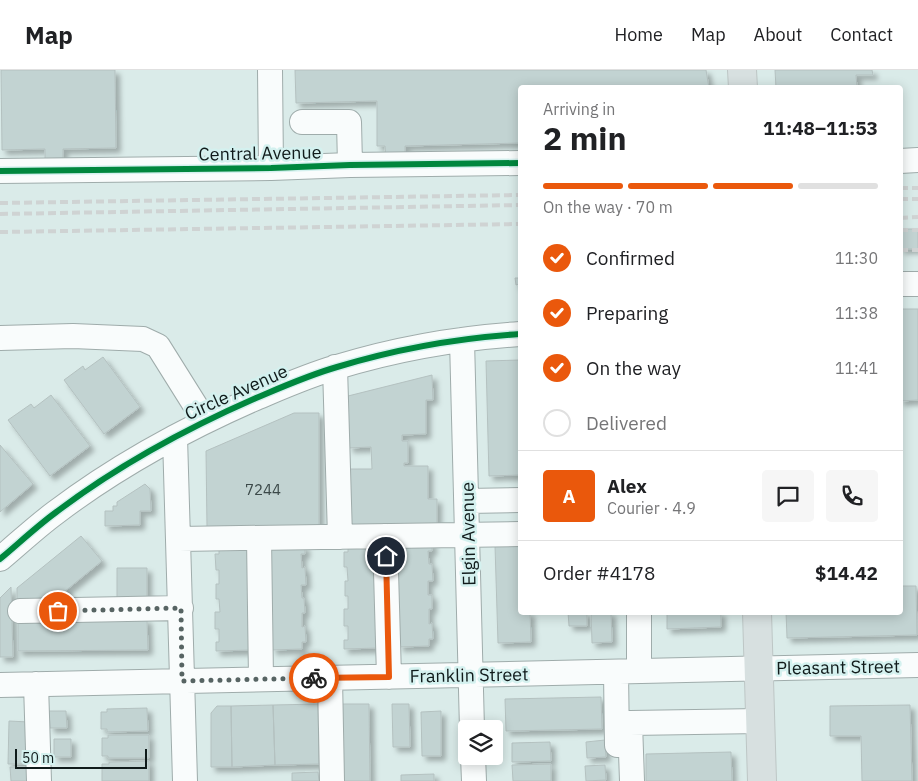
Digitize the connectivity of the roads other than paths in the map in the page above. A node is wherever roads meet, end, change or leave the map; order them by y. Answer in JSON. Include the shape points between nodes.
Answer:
{"nodes":[{"id":1,"x":270,"y":70,"type":"edge"},
{"id":2,"x":742,"y":70,"type":"edge"},
{"id":3,"x":742,"y":85,"type":"edge"},
{"id":4,"x":302,"y":122,"type":"dead end"},
{"id":5,"x":918,"y":160,"type":"edge"},
{"id":6,"x":903,"y":161,"type":"edge"},
{"id":7,"x":518,"y":163,"type":"edge"},
{"id":8,"x":350,"y":165,"type":"junction"},
{"id":9,"x":272,"y":168,"type":"junction"},
{"id":10,"x":0,"y":172,"type":"edge"},
{"id":11,"x":903,"y":284,"type":"edge"},
{"id":12,"x":918,"y":284,"type":"edge"},
{"id":13,"x":518,"y":334,"type":"edge"},
{"id":14,"x":0,"y":338,"type":"edge"},
{"id":15,"x":462,"y":340,"type":"junction"},
{"id":16,"x":336,"y":367,"type":"junction"},
{"id":17,"x":205,"y":420,"type":"junction"},
{"id":18,"x":175,"y":437,"type":"junction"},
{"id":19,"x":518,"y":500,"type":"edge"},
{"id":20,"x":467,"y":501,"type":"junction"},
{"id":21,"x":518,"y":534,"type":"edge"},
{"id":22,"x":468,"y":535,"type":"junction"},
{"id":23,"x":385,"y":536,"type":"junction"},
{"id":24,"x":340,"y":537,"type":"junction"},
{"id":25,"x":258,"y":538,"type":"junction"},
{"id":26,"x":179,"y":539,"type":"junction"},
{"id":27,"x":0,"y":559,"type":"edge"},
{"id":28,"x":181,"y":608,"type":"junction"},
{"id":29,"x":20,"y":612,"type":"dead end"},
{"id":30,"x":639,"y":615,"type":"edge"},
{"id":31,"x":757,"y":615,"type":"edge"},
{"id":32,"x":918,"y":665,"type":"edge"},
{"id":33,"x":758,"y":669,"type":"junction"},
{"id":34,"x":616,"y":672,"type":"junction"},
{"id":35,"x":639,"y":672,"type":"junction"},
{"id":36,"x":471,"y":675,"type":"junction"},
{"id":37,"x":389,"y":677,"type":"junction"},
{"id":38,"x":330,"y":678,"type":"junction"},
{"id":39,"x":261,"y":679,"type":"junction"},
{"id":40,"x":182,"y":681,"type":"junction"},
{"id":41,"x":36,"y":684,"type":"junction"},
{"id":42,"x":0,"y":685,"type":"edge"},
{"id":43,"x":472,"y":720,"type":"edge"},
{"id":44,"x":760,"y":721,"type":"junction"},
{"id":45,"x":473,"y":765,"type":"edge"},
{"id":46,"x":39,"y":781,"type":"edge"},
{"id":47,"x":185,"y":781,"type":"edge"},
{"id":48,"x":332,"y":781,"type":"edge"},
{"id":49,"x":474,"y":781,"type":"edge"},
{"id":50,"x":618,"y":781,"type":"edge"},
{"id":51,"x":632,"y":781,"type":"edge"},
{"id":52,"x":762,"y":781,"type":"edge"}],
"edges":[{"from":1,"to":9,"type":"street"},
{"from":2,"to":3,"type":"main road"},
{"from":4,"to":8,"type":"street","via":[[349,122]]},
{"from":5,"to":6,"type":"street"},
{"from":7,"to":8,"type":"street","name":"Central Avenue"},
{"from":8,"to":9,"type":"street","name":"Central Avenue"},
{"from":9,"to":10,"type":"street","name":"Central Avenue"},
{"from":11,"to":12,"type":"street"},
{"from":13,"to":15,"type":"street","name":"Circle Avenue"},
{"from":14,"to":17,"type":"street","via":[[73,336],[143,339],[158,346]]},
{"from":15,"to":16,"type":"street","name":"Circle Avenue"},
{"from":15,"to":20,"type":"street","name":"Elgin Avenue"},
{"from":16,"to":17,"type":"street","name":"Circle Avenue"},
{"from":16,"to":24,"type":"street"},
{"from":17,"to":18,"type":"street","name":"Circle Avenue"},
{"from":18,"to":26,"type":"street"},
{"from":18,"to":27,"type":"street","name":"Circle Avenue","via":[[54,513]]},
{"from":19,"to":20,"type":"street"},
{"from":20,"to":22,"type":"street","name":"Elgin Avenue"},
{"from":21,"to":22,"type":"street"},
{"from":22,"to":23,"type":"street"},
{"from":22,"to":36,"type":"street","name":"Elgin Avenue"},
{"from":23,"to":24,"type":"street"},
{"from":23,"to":37,"type":"street"},
{"from":24,"to":25,"type":"street"},
{"from":25,"to":26,"type":"street"},
{"from":25,"to":39,"type":"street"},
{"from":26,"to":28,"type":"street"},
{"from":28,"to":29,"type":"street"},
{"from":28,"to":40,"type":"street"},
{"from":30,"to":35,"type":"street"},
{"from":31,"to":33,"type":"main road"},
{"from":32,"to":33,"type":"street","name":"Pleasant Street"},
{"from":33,"to":35,"type":"street","name":"Franklin Street"},
{"from":33,"to":44,"type":"main road"},
{"from":34,"to":35,"type":"street","name":"Franklin Street"},
{"from":34,"to":36,"type":"street","name":"Franklin Street"},
{"from":34,"to":50,"type":"street"},
{"from":36,"to":37,"type":"street","name":"Franklin Street"},
{"from":36,"to":43,"type":"street","name":"Elgin Avenue"},
{"from":37,"to":38,"type":"street","name":"Franklin Street"},
{"from":38,"to":39,"type":"street","name":"Franklin Street"},
{"from":38,"to":48,"type":"street"},
{"from":39,"to":40,"type":"street","name":"Franklin Street"},
{"from":40,"to":41,"type":"street","name":"Franklin Street"},
{"from":40,"to":47,"type":"street"},
{"from":41,"to":42,"type":"street","name":"Franklin Street"},
{"from":41,"to":46,"type":"street"},
{"from":44,"to":51,"type":"street","via":[[630,723]]},
{"from":44,"to":52,"type":"main road"},
{"from":45,"to":49,"type":"street"}]}
